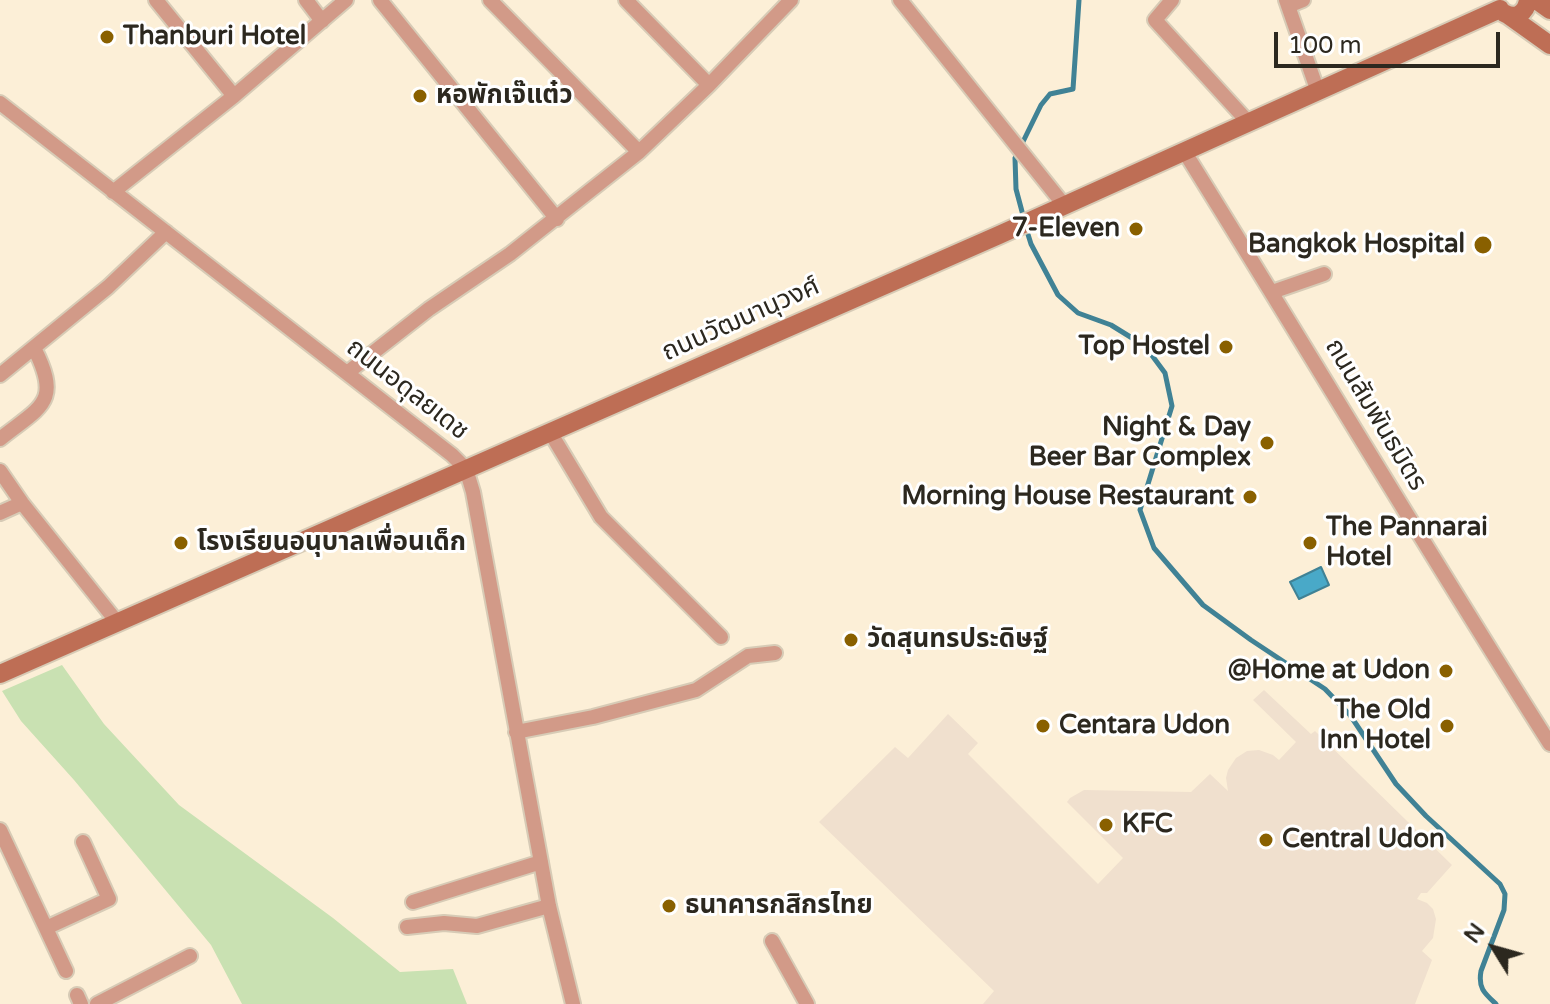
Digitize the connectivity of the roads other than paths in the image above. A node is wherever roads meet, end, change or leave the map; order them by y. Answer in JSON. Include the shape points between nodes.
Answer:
{"nodes":[{"id":1,"x":156,"y":0,"type":"edge"},
{"id":2,"x":306,"y":0,"type":"edge"},
{"id":3,"x":346,"y":0,"type":"edge"},
{"id":4,"x":380,"y":0,"type":"edge"},
{"id":5,"x":490,"y":0,"type":"edge"},
{"id":6,"x":626,"y":0,"type":"edge"},
{"id":7,"x":791,"y":0,"type":"edge"},
{"id":8,"x":900,"y":0,"type":"edge"},
{"id":9,"x":1172,"y":0,"type":"edge"},
{"id":10,"x":1303,"y":0,"type":"edge"},
{"id":11,"x":1528,"y":0,"type":"edge"},
{"id":12,"x":1536,"y":0,"type":"edge"},
{"id":13,"x":1287,"y":3,"type":"edge"},
{"id":14,"x":1502,"y":8,"type":"edge"},
{"id":15,"x":1550,"y":10,"type":"edge"},
{"id":16,"x":322,"y":21,"type":"junction"},
{"id":17,"x":1550,"y":45,"type":"edge"},
{"id":18,"x":709,"y":85,"type":"junction"},
{"id":19,"x":1318,"y":92,"type":"junction"},
{"id":20,"x":234,"y":96,"type":"junction"},
{"id":21,"x":0,"y":103,"type":"edge"},
{"id":22,"x":1249,"y":123,"type":"junction"},
{"id":23,"x":1184,"y":151,"type":"junction"},
{"id":24,"x":639,"y":152,"type":"junction"},
{"id":25,"x":113,"y":192,"type":"junction"},
{"id":26,"x":1064,"y":205,"type":"junction"},
{"id":27,"x":557,"y":219,"type":"junction"},
{"id":28,"x":166,"y":232,"type":"junction"},
{"id":29,"x":1324,"y":274,"type":"dead end"},
{"id":30,"x":1272,"y":292,"type":"junction"},
{"id":31,"x":34,"y":348,"type":"junction"},
{"id":32,"x":347,"y":373,"type":"junction"},
{"id":33,"x":0,"y":375,"type":"edge"},
{"id":34,"x":550,"y":432,"type":"junction"},
{"id":35,"x":0,"y":439,"type":"edge"},
{"id":36,"x":466,"y":469,"type":"junction"},
{"id":37,"x":0,"y":471,"type":"edge"},
{"id":38,"x":22,"y":503,"type":"junction"},
{"id":39,"x":0,"y":513,"type":"edge"},
{"id":40,"x":117,"y":622,"type":"junction"},
{"id":41,"x":721,"y":637,"type":"dead end"},
{"id":42,"x":775,"y":653,"type":"dead end"},
{"id":43,"x":0,"y":674,"type":"edge"},
{"id":44,"x":516,"y":732,"type":"junction"},
{"id":45,"x":1550,"y":744,"type":"edge"},
{"id":46,"x":0,"y":830,"type":"edge"},
{"id":47,"x":83,"y":842,"type":"dead end"},
{"id":48,"x":541,"y":862,"type":"junction"},
{"id":49,"x":413,"y":902,"type":"dead end"},
{"id":50,"x":549,"y":906,"type":"junction"},
{"id":51,"x":407,"y":927,"type":"dead end"},
{"id":52,"x":46,"y":928,"type":"junction"},
{"id":53,"x":772,"y":941,"type":"dead end"},
{"id":54,"x":190,"y":956,"type":"dead end"},
{"id":55,"x":66,"y":971,"type":"dead end"},
{"id":56,"x":97,"y":1004,"type":"edge"},
{"id":57,"x":573,"y":1004,"type":"edge"},
{"id":58,"x":807,"y":1004,"type":"edge"}],
"edges":[{"from":1,"to":20,"type":"street"},
{"from":2,"to":16,"type":"street"},
{"from":3,"to":16,"type":"street"},
{"from":4,"to":27,"type":"street"},
{"from":5,"to":24,"type":"street"},
{"from":6,"to":18,"type":"street"},
{"from":7,"to":18,"type":"street"},
{"from":8,"to":26,"type":"street"},
{"from":9,"to":22,"type":"street","via":[[1155,20]]},
{"from":10,"to":13,"type":"street"},
{"from":11,"to":14,"type":"street","name":"ถนนวัฒนานุวงศ์","via":[[1516,16]]},
{"from":12,"to":15,"type":"street"},
{"from":13,"to":19,"type":"street"},
{"from":14,"to":17,"type":"street"},
{"from":14,"to":19,"type":"street","name":"ถนนวัฒนานุวงศ์"},
{"from":16,"to":20,"type":"street"},
{"from":18,"to":24,"type":"street"},
{"from":19,"to":22,"type":"street","name":"ถนนวัฒนานุวงศ์"},
{"from":20,"to":25,"type":"street"},
{"from":21,"to":25,"type":"street","name":"ถนนอดุลยเดช"},
{"from":22,"to":23,"type":"street","name":"ถนนวัฒนานุวงศ์"},
{"from":23,"to":26,"type":"street","name":"ถนนวัฒนานุวงศ์"},
{"from":23,"to":30,"type":"street","name":"ถนนสัมพันธมิตร"},
{"from":24,"to":27,"type":"street"},
{"from":25,"to":28,"type":"street","name":"ถนนอดุลยเดช"},
{"from":26,"to":34,"type":"street","name":"ถนนวัฒนานุวงศ์"},
{"from":27,"to":32,"type":"street"},
{"from":28,"to":31,"type":"street"},
{"from":28,"to":32,"type":"street","name":"ถนนอดุลยเดช"},
{"from":29,"to":30,"type":"street"},
{"from":30,"to":45,"type":"street","name":"ถนนสัมพันธมิตร"},
{"from":31,"to":33,"type":"street"},
{"from":31,"to":35,"type":"street","via":[[45,369],[48,394],[37,410]]},
{"from":32,"to":36,"type":"street","name":"ถนนอดุลยเดช"},
{"from":34,"to":36,"type":"street","name":"ถนนวัฒนานุวงศ์"},
{"from":34,"to":41,"type":"street","via":[[601,517]]},
{"from":36,"to":40,"type":"street","name":"ถนนวัฒนานุวงศ์"},
{"from":36,"to":44,"type":"street","name":"ถนนอดุลยเดช"},
{"from":37,"to":38,"type":"street"},
{"from":38,"to":39,"type":"street"},
{"from":38,"to":40,"type":"street"},
{"from":40,"to":43,"type":"street","name":"ถนนวัฒนานุวงศ์"},
{"from":42,"to":44,"type":"street","via":[[748,656],[696,690]]},
{"from":44,"to":48,"type":"street","name":"ถนนอดุลยเดช"},
{"from":46,"to":52,"type":"street"},
{"from":47,"to":52,"type":"street","via":[[109,899]]},
{"from":48,"to":49,"type":"street"},
{"from":48,"to":50,"type":"street","name":"ถนนอดุลยเดช"},
{"from":50,"to":51,"type":"street","via":[[477,926]]},
{"from":50,"to":57,"type":"street","name":"ถนนอดุลยเดช"},
{"from":52,"to":55,"type":"street"},
{"from":53,"to":58,"type":"street"},
{"from":54,"to":56,"type":"street"}]}
